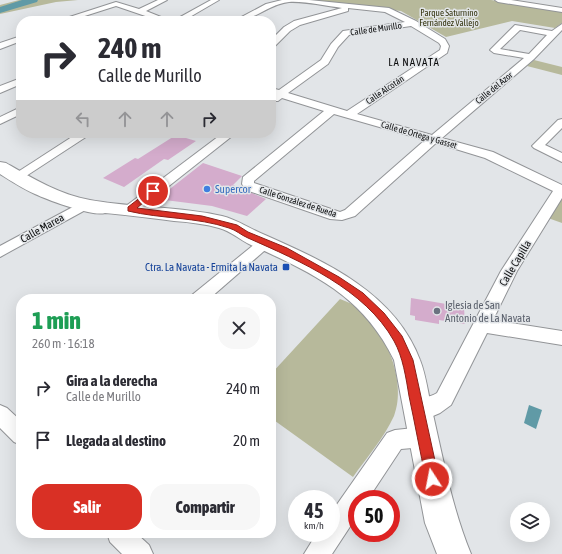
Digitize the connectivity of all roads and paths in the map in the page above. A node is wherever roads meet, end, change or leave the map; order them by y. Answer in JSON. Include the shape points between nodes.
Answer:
{"nodes":[{"id":1,"x":164,"y":0,"type":"edge"},
{"id":2,"x":216,"y":0,"type":"edge"},
{"id":3,"x":289,"y":0,"type":"edge"},
{"id":4,"x":498,"y":0,"type":"edge"},
{"id":5,"x":116,"y":2,"type":"edge"},
{"id":6,"x":350,"y":3,"type":"edge"},
{"id":7,"x":562,"y":10,"type":"edge"},
{"id":8,"x":141,"y":11,"type":"junction"},
{"id":9,"x":75,"y":16,"type":"edge"},
{"id":10,"x":154,"y":16,"type":"edge"},
{"id":11,"x":186,"y":16,"type":"edge"},
{"id":12,"x":248,"y":16,"type":"edge"},
{"id":13,"x":413,"y":23,"type":"junction"},
{"id":14,"x":562,"y":26,"type":"edge"},
{"id":15,"x":552,"y":33,"type":"junction"},
{"id":16,"x":16,"y":40,"type":"edge"},
{"id":17,"x":276,"y":40,"type":"edge"},
{"id":18,"x":2,"y":44,"type":"edge"},
{"id":19,"x":531,"y":58,"type":"junction"},
{"id":20,"x":16,"y":83,"type":"edge"},
{"id":21,"x":0,"y":90,"type":"edge"},
{"id":22,"x":276,"y":92,"type":"edge"},
{"id":23,"x":332,"y":110,"type":"junction"},
{"id":24,"x":16,"y":113,"type":"edge"},
{"id":25,"x":348,"y":115,"type":"junction"},
{"id":26,"x":0,"y":121,"type":"edge"},
{"id":27,"x":562,"y":122,"type":"edge"},
{"id":28,"x":78,"y":138,"type":"edge"},
{"id":29,"x":223,"y":138,"type":"edge"},
{"id":30,"x":432,"y":138,"type":"junction"},
{"id":31,"x":562,"y":158,"type":"edge"},
{"id":32,"x":0,"y":166,"type":"edge"},
{"id":33,"x":16,"y":177,"type":"junction"},
{"id":34,"x":562,"y":190,"type":"edge"},
{"id":35,"x":93,"y":208,"type":"junction"},
{"id":36,"x":131,"y":209,"type":"junction"},
{"id":37,"x":184,"y":223,"type":"junction"},
{"id":38,"x":248,"y":234,"type":"junction"},
{"id":39,"x":0,"y":252,"type":"edge"},
{"id":40,"x":202,"y":294,"type":"edge"},
{"id":41,"x":481,"y":325,"type":"junction"},
{"id":42,"x":562,"y":338,"type":"edge"},
{"id":43,"x":418,"y":406,"type":"junction"},
{"id":44,"x":0,"y":414,"type":"edge"},
{"id":45,"x":16,"y":430,"type":"edge"},
{"id":46,"x":424,"y":437,"type":"junction"},
{"id":47,"x":124,"y":538,"type":"edge"},
{"id":48,"x":140,"y":554,"type":"edge"},
{"id":49,"x":317,"y":554,"type":"edge"},
{"id":50,"x":454,"y":554,"type":"edge"}],
"edges":[{"from":1,"to":8,"type":"street"},
{"from":2,"to":11,"type":"street"},
{"from":3,"to":6,"type":"street"},
{"from":3,"to":12,"type":"street"},
{"from":4,"to":7,"type":"street"},
{"from":5,"to":8,"type":"street"},
{"from":5,"to":9,"type":"street"},
{"from":6,"to":13,"type":"street","via":[[386,10]]},
{"from":6,"to":17,"type":"street","via":[[341,12],[297,23]]},
{"from":8,"to":10,"type":"street"},
{"from":13,"to":22,"type":"street","name":"Calle de Murillo","via":[[346,33],[334,46],[325,62]]},
{"from":13,"to":25,"type":"street","name":"Calle Alcotán","via":[[442,41],[444,51]]},
{"from":14,"to":15,"type":"street","name":"Calle del Azor"},
{"from":15,"to":19,"type":"street","name":"Calle del Azor"},
{"from":15,"to":19,"type":"street","via":[[518,27],[494,50]]},
{"from":16,"to":18,"type":"street"},
{"from":19,"to":30,"type":"street","name":"Calle del Azor"},
{"from":20,"to":21,"type":"street"},
{"from":22,"to":23,"type":"street","name":"Calle de Ortega y Gasset"},
{"from":23,"to":25,"type":"street","name":"Calle de Ortega y Gasset"},
{"from":23,"to":30,"type":"street","name":"Calle González de Rueda","via":[[248,180],[248,184],[335,216],[342,216],[350,213]]},
{"from":24,"to":26,"type":"street"},
{"from":25,"to":30,"type":"street","name":"Calle de Ortega y Gasset"},
{"from":27,"to":31,"type":"street","via":[[538,146]]},
{"from":28,"to":33,"type":"street"},
{"from":29,"to":36,"type":"street"},
{"from":30,"to":34,"type":"street","name":"Calle de Ortega y Gasset","via":[[489,155]]},
{"from":32,"to":33,"type":"main road"},
{"from":33,"to":35,"type":"main road","via":[[41,190]]},
{"from":34,"to":41,"type":"street","name":"Calle Capilla","via":[[509,271]]},
{"from":35,"to":36,"type":"main road"},
{"from":35,"to":37,"type":"main road","via":[[124,216]]},
{"from":35,"to":39,"type":"street","name":"Calle Marea"},
{"from":36,"to":37,"type":"main road","via":[[133,213],[171,218]]},
{"from":36,"to":38,"type":"main road","via":[[202,219]]},
{"from":37,"to":38,"type":"main road"},
{"from":38,"to":40,"type":"street"},
{"from":38,"to":43,"type":"main road","via":[[336,279],[381,315],[398,339],[407,360]]},
{"from":41,"to":42,"type":"street"},
{"from":41,"to":43,"type":"street","name":"Calle Capilla","via":[[444,399],[433,407]]},
{"from":43,"to":46,"type":"main road"},
{"from":44,"to":45,"type":"street"},
{"from":46,"to":49,"type":"street","via":[[394,440]]},
{"from":46,"to":50,"type":"main road","via":[[442,523]]},
{"from":47,"to":48,"type":"street"}]}
